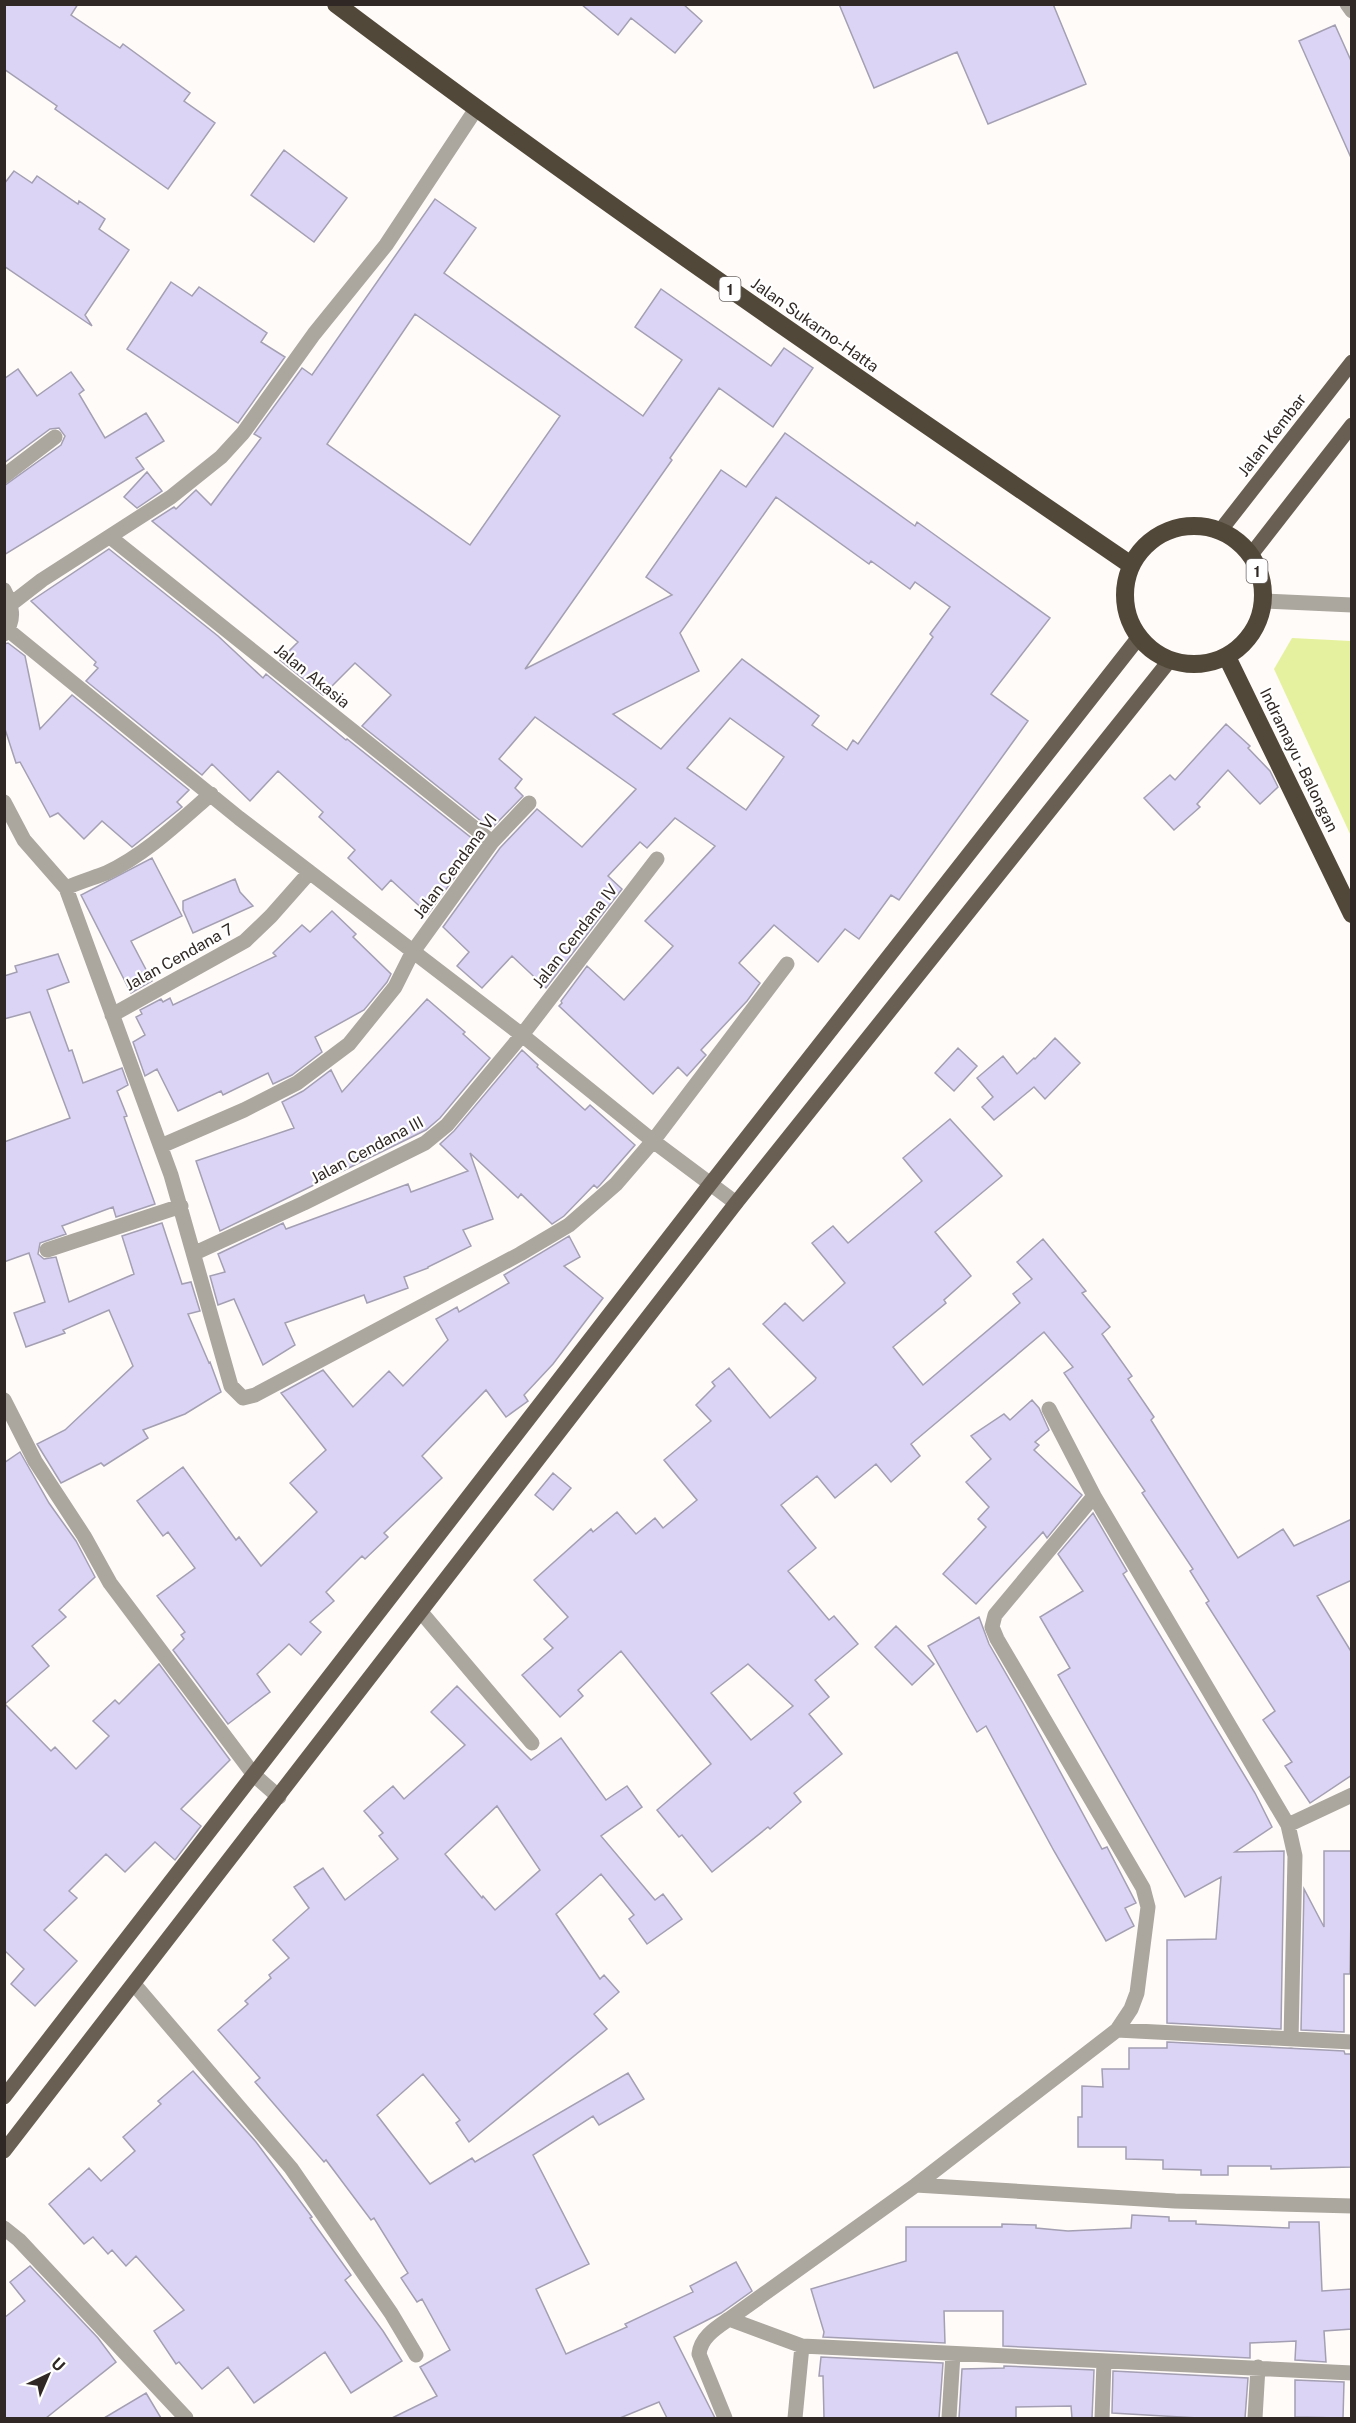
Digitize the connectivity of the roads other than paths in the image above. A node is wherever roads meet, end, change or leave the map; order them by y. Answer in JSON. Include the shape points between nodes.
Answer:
{"nodes":[{"id":1,"x":336,"y":4,"type":"edge"},
{"id":2,"x":1347,"y":4,"type":"edge"},
{"id":3,"x":1352,"y":11,"type":"edge"},
{"id":4,"x":476,"y":109,"type":"junction"},
{"id":5,"x":1352,"y":362,"type":"edge"},
{"id":6,"x":1352,"y":425,"type":"edge"},
{"id":7,"x":55,"y":437,"type":"dead end"},
{"id":8,"x":4,"y":476,"type":"edge"},
{"id":9,"x":1220,"y":531,"type":"junction"},
{"id":10,"x":110,"y":537,"type":"junction"},
{"id":11,"x":1250,"y":556,"type":"junction"},
{"id":12,"x":1131,"y":565,"type":"junction"},
{"id":13,"x":8,"y":597,"type":"edge"},
{"id":14,"x":1263,"y":602,"type":"junction"},
{"id":15,"x":1352,"y":606,"type":"edge"},
{"id":16,"x":6,"y":632,"type":"edge"},
{"id":17,"x":1139,"y":637,"type":"junction"},
{"id":18,"x":1227,"y":657,"type":"junction"},
{"id":19,"x":1170,"y":660,"type":"junction"},
{"id":20,"x":211,"y":794,"type":"junction"},
{"id":21,"x":4,"y":802,"type":"edge"},
{"id":22,"x":529,"y":803,"type":"dead end"},
{"id":23,"x":492,"y":842,"type":"junction"},
{"id":24,"x":657,"y":859,"type":"dead end"},
{"id":25,"x":309,"y":873,"type":"junction"},
{"id":26,"x":66,"y":888,"type":"junction"},
{"id":27,"x":1352,"y":914,"type":"edge"},
{"id":28,"x":412,"y":953,"type":"junction"},
{"id":29,"x":787,"y":964,"type":"dead end"},
{"id":30,"x":112,"y":1015,"type":"junction"},
{"id":31,"x":522,"y":1035,"type":"junction"},
{"id":32,"x":653,"y":1141,"type":"junction"},
{"id":33,"x":161,"y":1146,"type":"junction"},
{"id":34,"x":711,"y":1183,"type":"junction"},
{"id":35,"x":736,"y":1203,"type":"junction"},
{"id":36,"x":181,"y":1206,"type":"junction"},
{"id":37,"x":47,"y":1250,"type":"dead end"},
{"id":38,"x":195,"y":1252,"type":"junction"},
{"id":39,"x":4,"y":1400,"type":"edge"},
{"id":40,"x":1049,"y":1409,"type":"dead end"},
{"id":41,"x":1094,"y":1496,"type":"junction"},
{"id":42,"x":421,"y":1612,"type":"junction"},
{"id":43,"x":531,"y":1743,"type":"dead end"},
{"id":44,"x":254,"y":1775,"type":"junction"},
{"id":45,"x":1352,"y":1794,"type":"edge"},
{"id":46,"x":279,"y":1797,"type":"junction"},
{"id":47,"x":1288,"y":1825,"type":"junction"},
{"id":48,"x":134,"y":1984,"type":"junction"},
{"id":49,"x":1118,"y":2030,"type":"junction"},
{"id":50,"x":1291,"y":2040,"type":"junction"},
{"id":51,"x":1352,"y":2042,"type":"edge"},
{"id":52,"x":4,"y":2097,"type":"edge"},
{"id":53,"x":4,"y":2151,"type":"edge"},
{"id":54,"x":916,"y":2185,"type":"junction"},
{"id":55,"x":1352,"y":2205,"type":"edge"},
{"id":56,"x":4,"y":2228,"type":"edge"},
{"id":57,"x":729,"y":2319,"type":"junction"},
{"id":58,"x":802,"y":2346,"type":"junction"},
{"id":59,"x":952,"y":2354,"type":"junction"},
{"id":60,"x":416,"y":2355,"type":"dead end"},
{"id":61,"x":1104,"y":2361,"type":"junction"},
{"id":62,"x":1258,"y":2367,"type":"junction"},
{"id":63,"x":1352,"y":2373,"type":"edge"},
{"id":64,"x":186,"y":2418,"type":"edge"},
{"id":65,"x":725,"y":2418,"type":"edge"},
{"id":66,"x":795,"y":2418,"type":"edge"},
{"id":67,"x":949,"y":2418,"type":"edge"},
{"id":68,"x":1102,"y":2418,"type":"edge"},
{"id":69,"x":1255,"y":2418,"type":"edge"}],
"edges":[{"from":1,"to":4,"type":"highway","name":"Jalan Sukarno-Hatta","number":"1"},
{"from":2,"to":3,"type":"street"},
{"from":4,"to":10,"type":"street","via":[[386,245],[314,334],[243,433],[221,457],[171,497]]},
{"from":4,"to":12,"type":"highway","name":"Jalan Sukarno-Hatta","number":"1"},
{"from":5,"to":9,"type":"main road","name":"Jalan Kembar"},
{"from":6,"to":11,"type":"main road"},
{"from":7,"to":8,"type":"street"},
{"from":9,"to":11,"type":"highway","number":"1","via":[[1238,542]]},
{"from":9,"to":12,"type":"highway","number":"1","via":[[1199,526],[1163,532],[1150,541]]},
{"from":10,"to":13,"type":"street"},
{"from":10,"to":23,"type":"street","name":"Jalan Akasia"},
{"from":11,"to":14,"type":"highway","number":"1","via":[[1261,578]]},
{"from":12,"to":17,"type":"highway","number":"1","via":[[1125,583],[1125,602]]},
{"from":13,"to":16,"type":"street","via":[[11,622]]},
{"from":14,"to":15,"type":"street"},
{"from":14,"to":18,"type":"highway","number":"1","via":[[1258,624],[1245,643]]},
{"from":16,"to":20,"type":"street"},
{"from":17,"to":19,"type":"highway","number":"1"},
{"from":17,"to":34,"type":"main road"},
{"from":18,"to":19,"type":"highway","number":"1","via":[[1199,664]]},
{"from":18,"to":27,"type":"highway","name":"Indramayu - Balongan"},
{"from":19,"to":35,"type":"main road"},
{"from":20,"to":25,"type":"street"},
{"from":20,"to":26,"type":"street","via":[[138,853],[107,872]]},
{"from":21,"to":26,"type":"street","via":[[24,840]]},
{"from":22,"to":23,"type":"street","name":"Jalan Cendana VI"},
{"from":23,"to":28,"type":"street","name":"Jalan Cendana VI"},
{"from":24,"to":31,"type":"street","name":"Jalan Cendana IV"},
{"from":25,"to":28,"type":"street"},
{"from":25,"to":30,"type":"street","name":"Jalan Cendana 7","via":[[245,941]]},
{"from":26,"to":30,"type":"street"},
{"from":28,"to":31,"type":"street"},
{"from":28,"to":33,"type":"street","name":"Jalan Cendana VI","via":[[395,987],[348,1044],[297,1083]]},
{"from":29,"to":32,"type":"street"},
{"from":30,"to":33,"type":"street"},
{"from":31,"to":32,"type":"street"},
{"from":31,"to":38,"type":"street","name":"Jalan Cendana III","via":[[447,1125],[425,1143]]},
{"from":32,"to":34,"type":"street"},
{"from":32,"to":38,"type":"street","via":[[616,1184],[569,1225],[248,1398],[231,1386]]},
{"from":33,"to":36,"type":"street"},
{"from":34,"to":35,"type":"street"},
{"from":34,"to":44,"type":"main road"},
{"from":35,"to":42,"type":"main road"},
{"from":36,"to":37,"type":"street"},
{"from":36,"to":38,"type":"street"},
{"from":39,"to":44,"type":"street","via":[[35,1461],[110,1583]]},
{"from":40,"to":41,"type":"street"},
{"from":41,"to":47,"type":"street"},
{"from":41,"to":49,"type":"street","via":[[995,1614],[992,1627],[1143,1888],[1148,1907],[1137,1993]]},
{"from":42,"to":43,"type":"street"},
{"from":42,"to":46,"type":"main road"},
{"from":44,"to":46,"type":"street"},
{"from":44,"to":52,"type":"main road"},
{"from":45,"to":47,"type":"street"},
{"from":46,"to":48,"type":"main road"},
{"from":47,"to":50,"type":"street","via":[[1295,1856]]},
{"from":48,"to":53,"type":"main road"},
{"from":48,"to":60,"type":"street","via":[[291,2168]]},
{"from":49,"to":50,"type":"street"},
{"from":49,"to":54,"type":"street"},
{"from":50,"to":51,"type":"street"},
{"from":54,"to":55,"type":"street","via":[[1175,2201]]},
{"from":54,"to":57,"type":"street"},
{"from":56,"to":64,"type":"street"},
{"from":57,"to":58,"type":"street"},
{"from":57,"to":65,"type":"street","via":[[700,2345],[699,2354]]},
{"from":58,"to":59,"type":"street"},
{"from":58,"to":66,"type":"street"},
{"from":59,"to":61,"type":"street"},
{"from":59,"to":67,"type":"street"},
{"from":61,"to":62,"type":"street"},
{"from":61,"to":68,"type":"street"},
{"from":62,"to":63,"type":"street"},
{"from":62,"to":69,"type":"street"}]}
